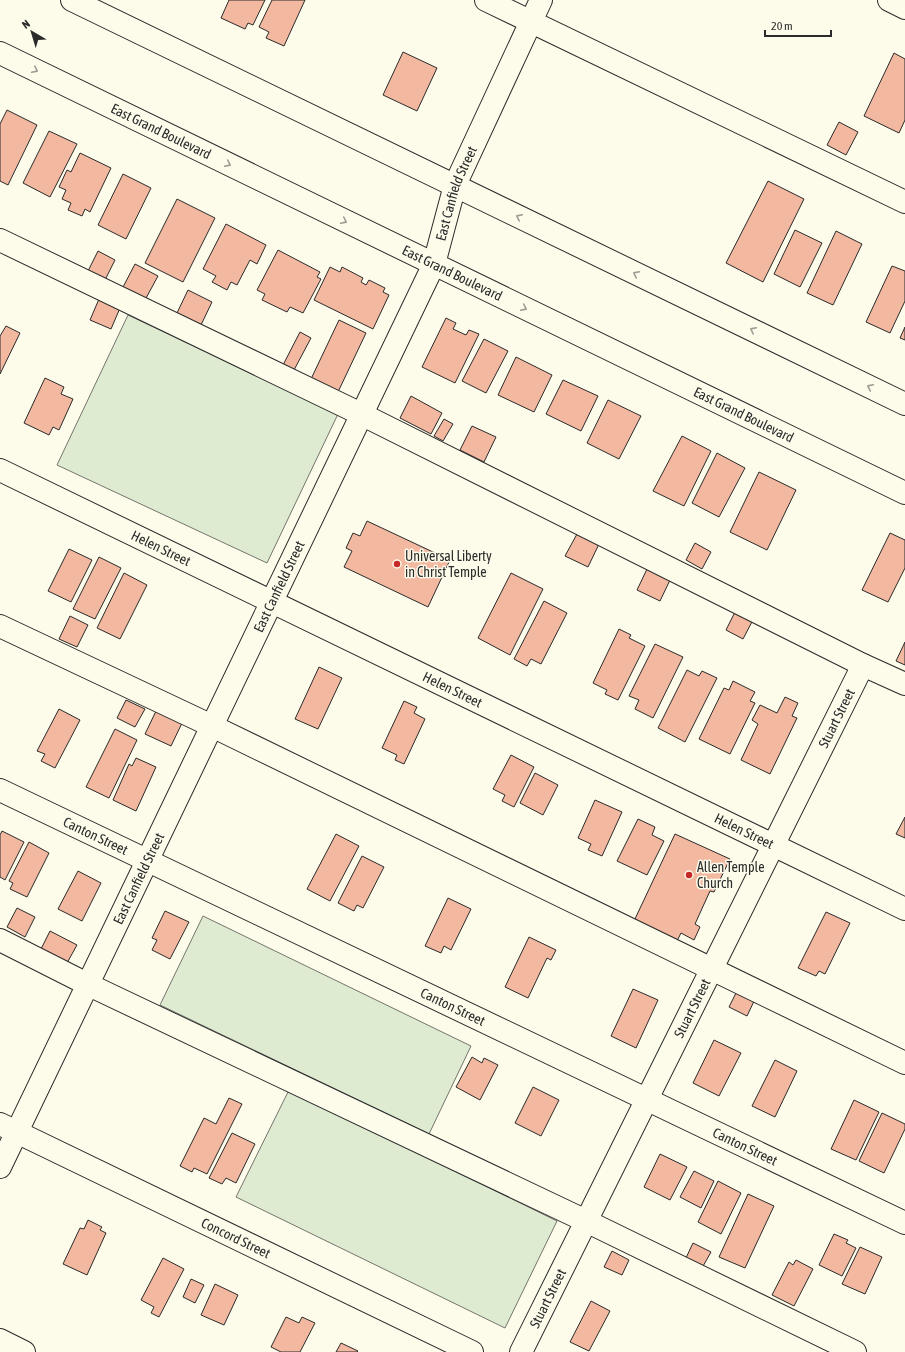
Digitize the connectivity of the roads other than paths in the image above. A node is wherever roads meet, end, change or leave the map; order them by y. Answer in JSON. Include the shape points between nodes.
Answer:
{"nodes":[{"id":1,"x":72,"y":0,"type":"edge"},
{"id":2,"x":486,"y":0,"type":"edge"},
{"id":3,"x":541,"y":0,"type":"edge"},
{"id":4,"x":889,"y":0,"type":"edge"},
{"id":5,"x":905,"y":8,"type":"edge"},
{"id":6,"x":530,"y":22,"type":"junction"},
{"id":7,"x":0,"y":53,"type":"edge"},
{"id":8,"x":455,"y":185,"type":"junction"},
{"id":9,"x":905,"y":202,"type":"edge"},
{"id":10,"x":0,"y":240,"type":"edge"},
{"id":11,"x":434,"y":264,"type":"junction"},
{"id":12,"x":905,"y":404,"type":"edge"},
{"id":13,"x":361,"y":414,"type":"junction"},
{"id":14,"x":0,"y":470,"type":"edge"},
{"id":15,"x":905,"y":493,"type":"edge"},
{"id":16,"x":271,"y":602,"type":"junction"},
{"id":17,"x":0,"y":626,"type":"edge"},
{"id":18,"x":863,"y":665,"type":"junction"},
{"id":19,"x":905,"y":684,"type":"edge"},
{"id":20,"x":212,"y":726,"type":"junction"},
{"id":21,"x":0,"y":790,"type":"edge"},
{"id":22,"x":773,"y":845,"type":"junction"},
{"id":23,"x":147,"y":860,"type":"junction"},
{"id":24,"x":905,"y":909,"type":"edge"},
{"id":25,"x":0,"y":940,"type":"edge"},
{"id":26,"x":712,"y":969,"type":"junction"},
{"id":27,"x":87,"y":984,"type":"junction"},
{"id":28,"x":905,"y":1063,"type":"edge"},
{"id":29,"x":647,"y":1098,"type":"junction"},
{"id":30,"x":8,"y":1128,"type":"edge"},
{"id":31,"x":0,"y":1167,"type":"edge"},
{"id":32,"x":586,"y":1221,"type":"junction"},
{"id":33,"x":905,"y":1223,"type":"edge"},
{"id":34,"x":0,"y":1340,"type":"edge"},
{"id":35,"x":24,"y":1352,"type":"edge"},
{"id":36,"x":472,"y":1352,"type":"edge"},
{"id":37,"x":521,"y":1352,"type":"edge"},
{"id":38,"x":855,"y":1352,"type":"edge"}],
"edges":[{"from":1,"to":8,"type":"street"},
{"from":2,"to":6,"type":"street"},
{"from":3,"to":6,"type":"street","name":"East Canfield Street"},
{"from":4,"to":5,"type":"street"},
{"from":6,"to":8,"type":"street","name":"East Canfield Street"},
{"from":6,"to":9,"type":"street"},
{"from":7,"to":11,"type":"street","name":"East Grand Boulevard","one_way":true},
{"from":8,"to":11,"type":"street","name":"East Canfield Street"},
{"from":12,"to":8,"type":"street","one_way":true},
{"from":10,"to":13,"type":"street"},
{"from":11,"to":13,"type":"street","name":"East Canfield Street"},
{"from":11,"to":15,"type":"street","name":"East Grand Boulevard","one_way":true},
{"from":13,"to":16,"type":"street","name":"East Canfield Street"},
{"from":13,"to":18,"type":"street"},
{"from":14,"to":16,"type":"street","name":"Helen Street"},
{"from":16,"to":20,"type":"street","name":"East Canfield Street"},
{"from":16,"to":22,"type":"street","name":"Helen Street"},
{"from":17,"to":20,"type":"street"},
{"from":18,"to":19,"type":"street"},
{"from":18,"to":22,"type":"street","name":"Stuart Street"},
{"from":20,"to":23,"type":"street","name":"East Canfield Street"},
{"from":20,"to":26,"type":"street"},
{"from":21,"to":23,"type":"street","name":"Canton Street"},
{"from":22,"to":24,"type":"street","name":"Helen Street"},
{"from":22,"to":26,"type":"street","name":"Stuart Street"},
{"from":23,"to":27,"type":"street","name":"East Canfield Street"},
{"from":23,"to":29,"type":"street","name":"Canton Street"},
{"from":25,"to":27,"type":"street"},
{"from":26,"to":28,"type":"street"},
{"from":26,"to":29,"type":"street","name":"Stuart Street"},
{"from":27,"to":30,"type":"street","name":"East Canfield Street"},
{"from":27,"to":32,"type":"street"},
{"from":29,"to":32,"type":"street","name":"Stuart Street"},
{"from":29,"to":33,"type":"street","name":"Canton Street"},
{"from":30,"to":31,"type":"street","name":"East Canfield Street"},
{"from":30,"to":36,"type":"street","name":"Concord Street"},
{"from":32,"to":37,"type":"street","name":"Stuart Street"},
{"from":32,"to":38,"type":"street"},
{"from":34,"to":35,"type":"street"}]}
